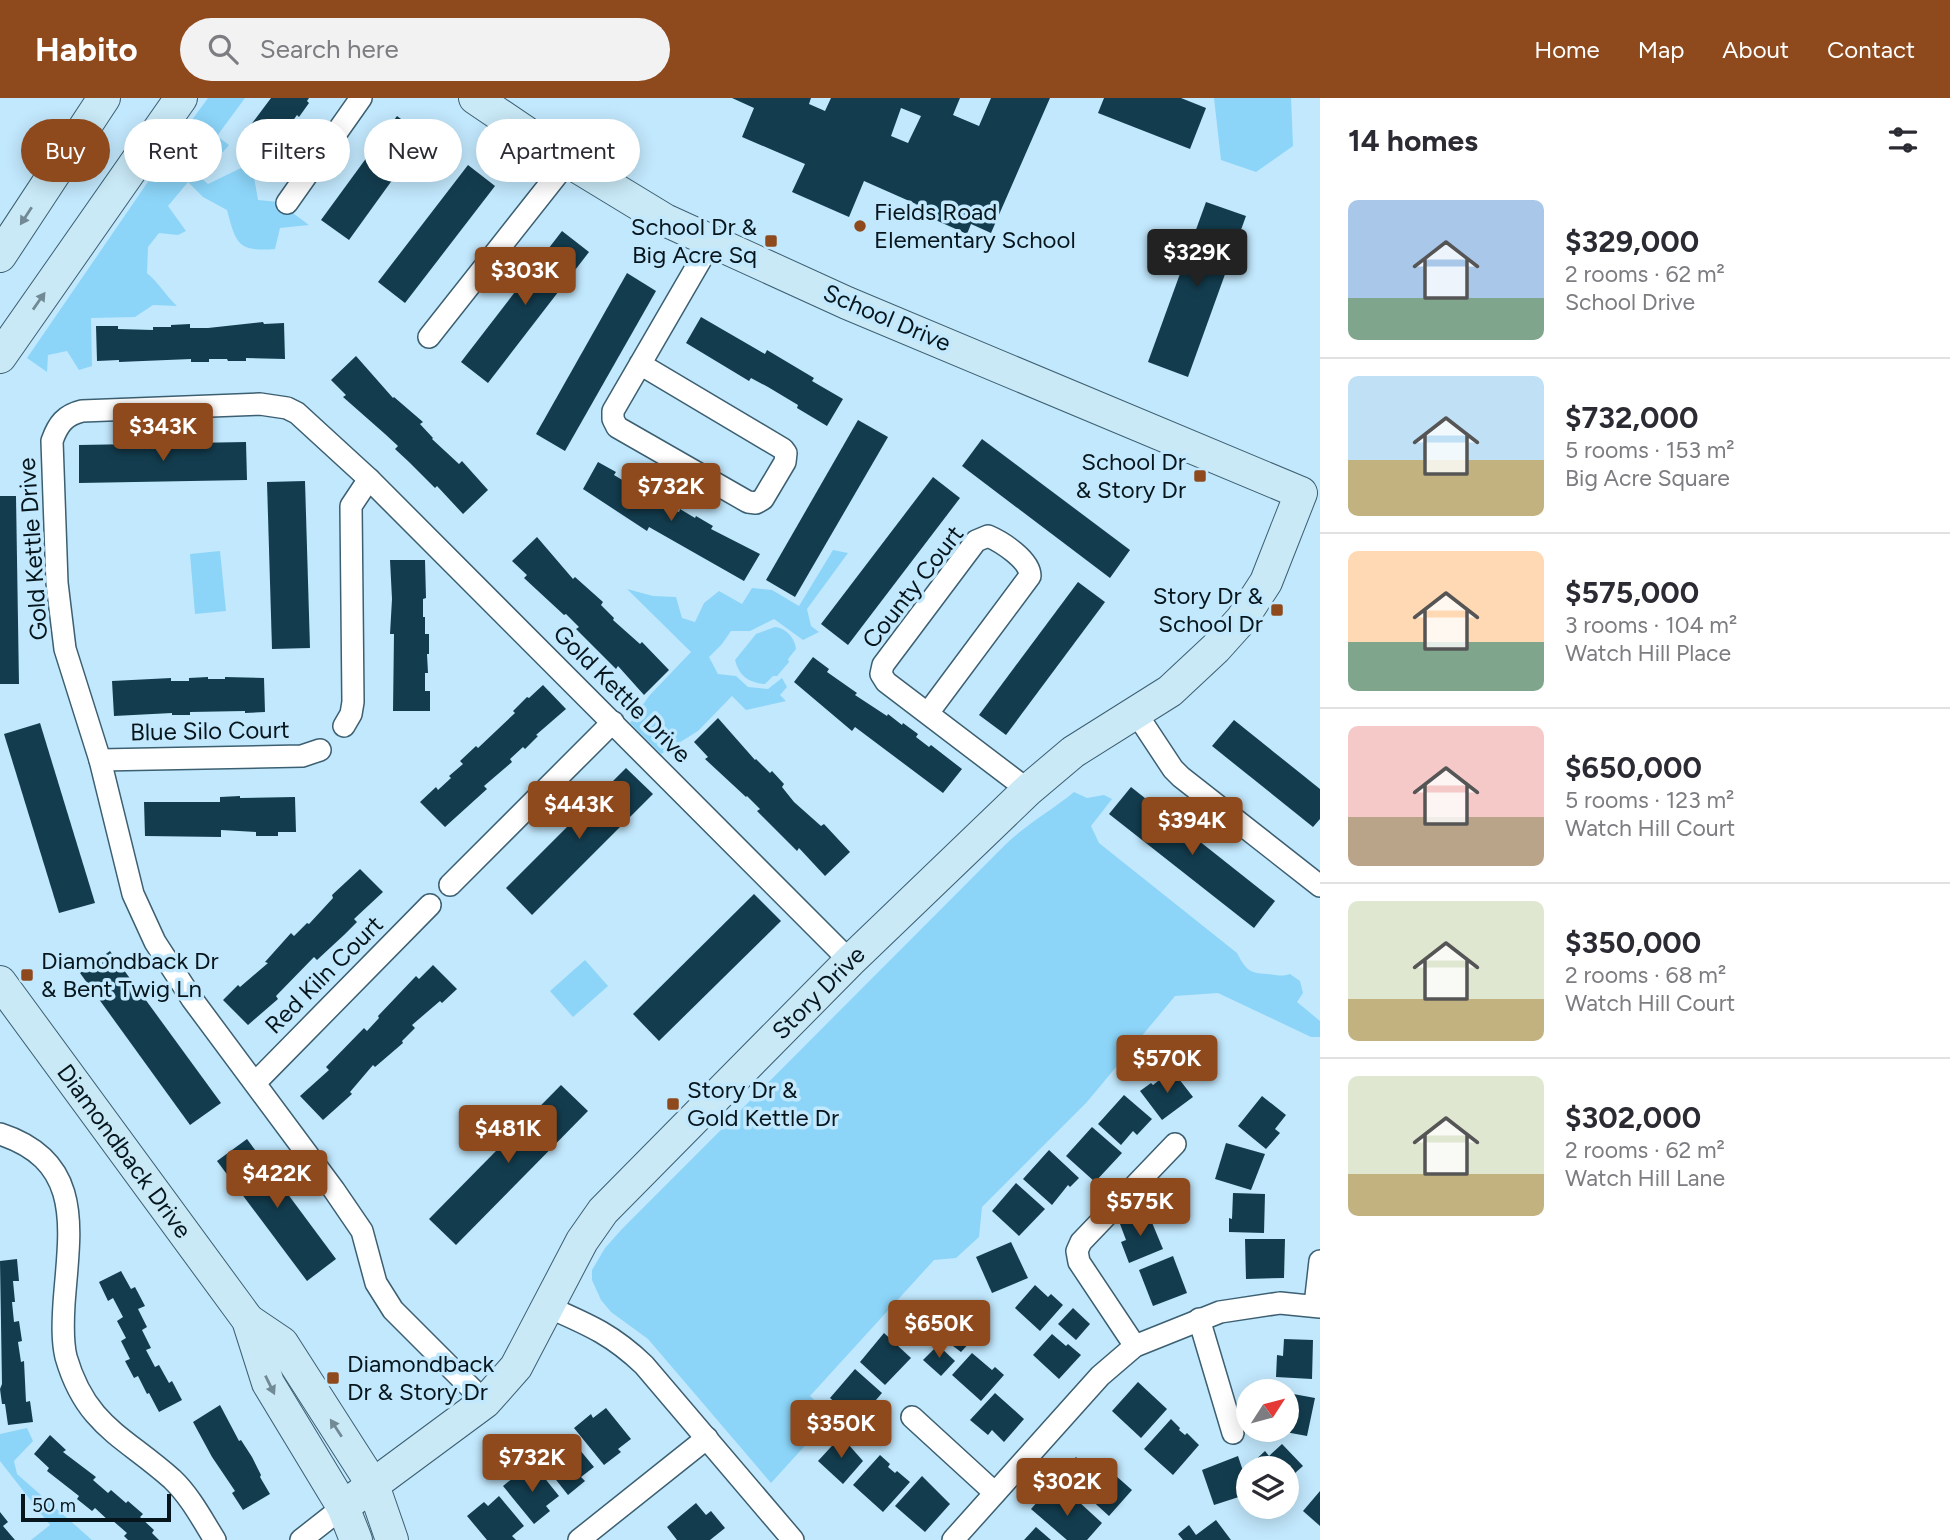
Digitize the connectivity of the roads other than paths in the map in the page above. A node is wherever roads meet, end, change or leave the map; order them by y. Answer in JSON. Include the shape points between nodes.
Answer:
{"nodes":[{"id":1,"x":104,"y":98,"type":"edge"},
{"id":2,"x":181,"y":98,"type":"edge"},
{"id":3,"x":361,"y":98,"type":"edge"},
{"id":4,"x":475,"y":98,"type":"edge"},
{"id":5,"x":506,"y":119,"type":"edge"},
{"id":6,"x":551,"y":182,"type":"edge"},
{"id":7,"x":603,"y":182,"type":"edge"},
{"id":8,"x":287,"y":203,"type":"dead end"},
{"id":9,"x":711,"y":242,"type":"junction"},
{"id":10,"x":0,"y":256,"type":"edge"},
{"id":11,"x":429,"y":337,"type":"dead end"},
{"id":12,"x":0,"y":357,"type":"edge"},
{"id":13,"x":640,"y":364,"type":"junction"},
{"id":14,"x":369,"y":479,"type":"junction"},
{"id":15,"x":1311,"y":496,"type":"edge"},
{"id":16,"x":928,"y":713,"type":"junction"},
{"id":17,"x":1136,"y":713,"type":"junction"},
{"id":18,"x":613,"y":722,"type":"junction"},
{"id":19,"x":344,"y":726,"type":"dead end"},
{"id":20,"x":320,"y":750,"type":"dead end"},
{"id":21,"x":100,"y":760,"type":"junction"},
{"id":22,"x":1028,"y":790,"type":"junction"},
{"id":23,"x":450,"y":885,"type":"dead end"},
{"id":24,"x":1320,"y":886,"type":"edge"},
{"id":25,"x":430,"y":905,"type":"dead end"},
{"id":26,"x":850,"y":961,"type":"junction"},
{"id":27,"x":0,"y":982,"type":"edge"},
{"id":28,"x":255,"y":1083,"type":"junction"},
{"id":29,"x":0,"y":1134,"type":"edge"},
{"id":30,"x":1175,"y":1144,"type":"dead end"},
{"id":31,"x":1320,"y":1261,"type":"edge"},
{"id":32,"x":546,"y":1306,"type":"junction"},
{"id":33,"x":1318,"y":1306,"type":"edge"},
{"id":34,"x":1199,"y":1319,"type":"junction"},
{"id":35,"x":248,"y":1320,"type":"junction"},
{"id":36,"x":1135,"y":1346,"type":"junction"},
{"id":37,"x":485,"y":1402,"type":"junction"},
{"id":38,"x":912,"y":1417,"type":"dead end"},
{"id":39,"x":1233,"y":1433,"type":"dead end"},
{"id":40,"x":706,"y":1438,"type":"junction"},
{"id":41,"x":373,"y":1485,"type":"junction"},
{"id":42,"x":995,"y":1493,"type":"junction"},
{"id":43,"x":343,"y":1507,"type":"junction"},
{"id":44,"x":215,"y":1540,"type":"edge"},
{"id":45,"x":301,"y":1540,"type":"edge"},
{"id":46,"x":356,"y":1540,"type":"edge"},
{"id":47,"x":392,"y":1540,"type":"edge"},
{"id":48,"x":579,"y":1540,"type":"edge"},
{"id":49,"x":793,"y":1540,"type":"edge"},
{"id":50,"x":953,"y":1540,"type":"edge"}],
"edges":[{"from":1,"to":10,"type":"street","one_way":true},
{"from":12,"to":2,"type":"street","one_way":true},
{"from":3,"to":8,"type":"street"},
{"from":4,"to":5,"type":"street","name":"School Drive"},
{"from":6,"to":11,"type":"street"},
{"from":7,"to":9,"type":"street","name":"School Drive"},
{"from":9,"to":13,"type":"street"},
{"from":9,"to":15,"type":"street","name":"School Drive"},
{"from":13,"to":13,"type":"street","via":[[613,411],[617,427],[748,502],[763,499],[785,461],[783,449]]},
{"from":14,"to":18,"type":"street","name":"Gold Kettle Drive"},
{"from":14,"to":19,"type":"street","via":[[351,506],[353,702]]},
{"from":14,"to":21,"type":"street","name":"Gold Kettle Drive","via":[[287,408],[260,404],[82,411],[63,419],[52,441],[57,583],[65,649]]},
{"from":15,"to":17,"type":"street","name":"Story Drive","via":[[1242,619],[1170,691]]},
{"from":16,"to":16,"type":"street","name":"County Court","via":[[886,682],[881,674],[883,665],[976,541],[992,538],[1026,563],[1030,576]]},
{"from":16,"to":22,"type":"street","name":"County Court"},
{"from":17,"to":22,"type":"street","name":"Story Drive","via":[[1073,752]]},
{"from":17,"to":24,"type":"street","via":[[1181,777]]},
{"from":18,"to":23,"type":"street"},
{"from":18,"to":26,"type":"street","name":"Gold Kettle Drive"},
{"from":20,"to":21,"type":"street","name":"Blue Silo Court","via":[[302,756]]},
{"from":21,"to":28,"type":"street","name":"Gold Kettle Drive","via":[[133,894],[155,942]]},
{"from":22,"to":26,"type":"street","name":"Story Drive"},
{"from":25,"to":28,"type":"street","name":"Red Kiln Court"},
{"from":26,"to":32,"type":"street","name":"Story Drive","via":[[603,1212]]},
{"from":27,"to":35,"type":"street","name":"Diamondback Drive"},
{"from":28,"to":37,"type":"street","name":"Gold Kettle Drive","via":[[362,1231],[376,1283],[393,1310]]},
{"from":29,"to":44,"type":"street","via":[[41,1156],[58,1178],[67,1202],[65,1354],[87,1405],[104,1426],[173,1480]]},
{"from":30,"to":36,"type":"street","via":[[1077,1251],[1079,1262]]},
{"from":31,"to":33,"type":"street"},
{"from":32,"to":37,"type":"street","name":"Story Drive","via":[[516,1367]]},
{"from":32,"to":40,"type":"street","via":[[624,1345]]},
{"from":33,"to":34,"type":"street","via":[[1280,1303]]},
{"from":34,"to":36,"type":"street"},
{"from":34,"to":39,"type":"street"},
{"from":41,"to":35,"type":"street","name":"Diamondback Drive","one_way":true,"via":[[282,1343]]},
{"from":35,"to":43,"type":"street","name":"Diamondback Drive","one_way":true,"via":[[268,1383]]},
{"from":36,"to":42,"type":"street","via":[[1100,1376]]},
{"from":37,"to":41,"type":"street","name":"Story Drive"},
{"from":38,"to":42,"type":"street"},
{"from":40,"to":48,"type":"street"},
{"from":40,"to":49,"type":"street"},
{"from":41,"to":43,"type":"street","name":"Story Drive"},
{"from":41,"to":47,"type":"street","name":"Diamondback Drive"},
{"from":42,"to":50,"type":"street"},
{"from":43,"to":45,"type":"street"},
{"from":43,"to":46,"type":"street","name":"Diamondback Drive"}]}
